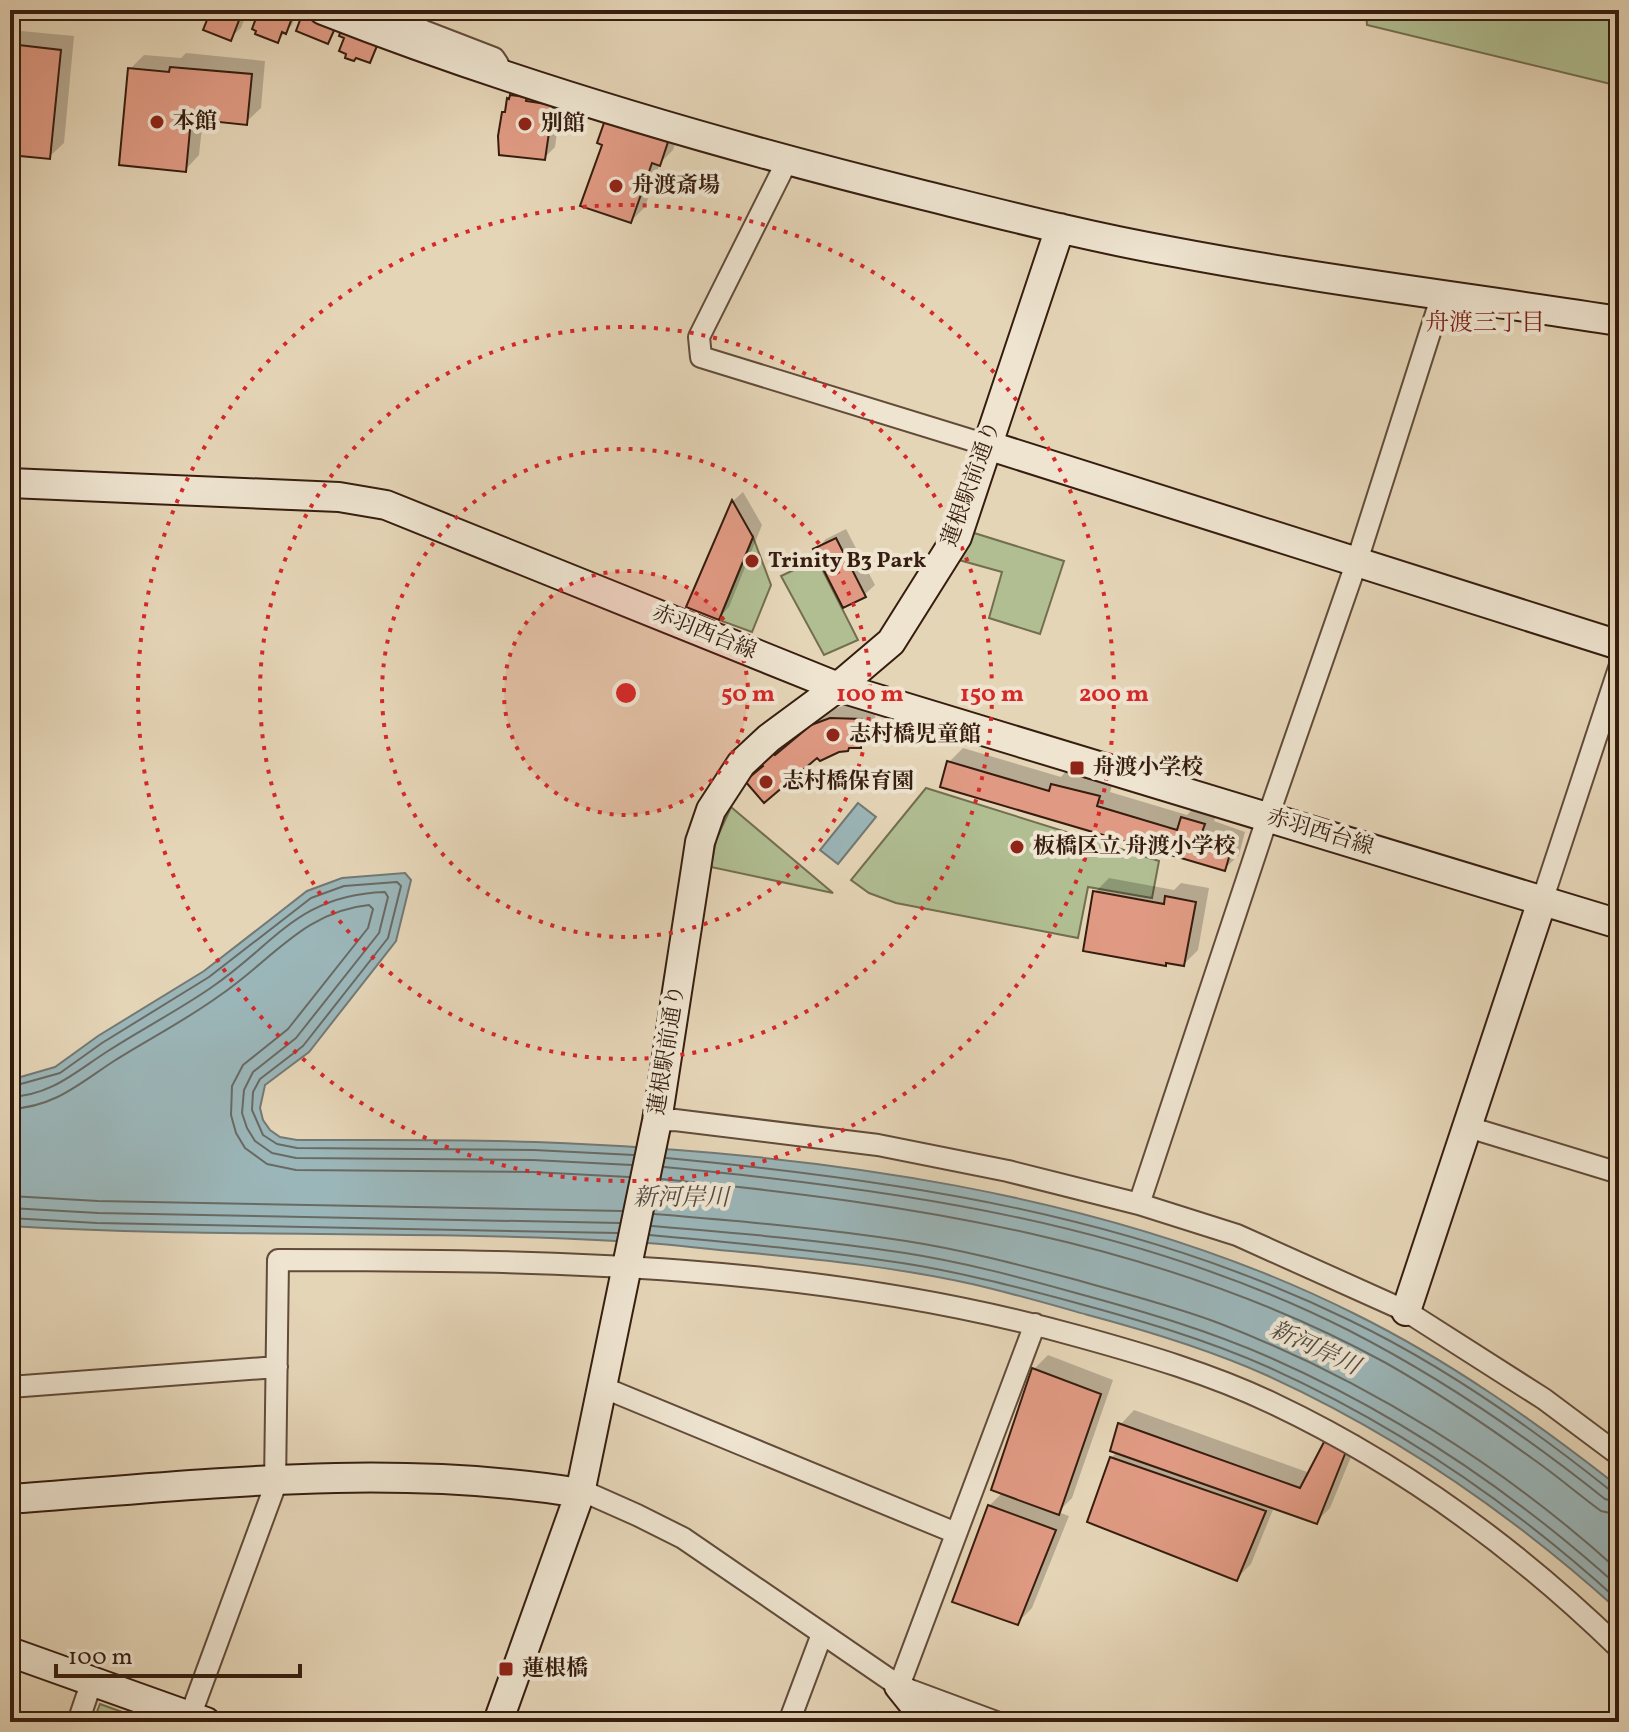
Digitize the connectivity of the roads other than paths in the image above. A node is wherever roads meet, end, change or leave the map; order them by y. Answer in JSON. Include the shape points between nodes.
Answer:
{"nodes":[{"id":1,"x":323,"y":10,"type":"edge"},
{"id":2,"x":380,"y":10,"type":"edge"},
{"id":3,"x":508,"y":78,"type":"junction"},
{"id":4,"x":787,"y":161,"type":"junction"},
{"id":5,"x":1060,"y":228,"type":"junction"},
{"id":6,"x":1442,"y":295,"type":"junction"},
{"id":7,"x":1619,"y":321,"type":"edge"},
{"id":8,"x":987,"y":445,"type":"junction"},
{"id":9,"x":10,"y":483,"type":"edge"},
{"id":10,"x":1357,"y":561,"type":"junction"},
{"id":11,"x":1619,"y":645,"type":"edge"},
{"id":12,"x":1619,"y":668,"type":"edge"},
{"id":13,"x":838,"y":687,"type":"junction"},
{"id":14,"x":1268,"y":817,"type":"junction"},
{"id":15,"x":1542,"y":901,"type":"junction"},
{"id":16,"x":1619,"y":924,"type":"edge"},
{"id":17,"x":656,"y":1125,"type":"junction"},
{"id":18,"x":1468,"y":1127,"type":"junction"},
{"id":19,"x":1619,"y":1173,"type":"edge"},
{"id":20,"x":1139,"y":1204,"type":"junction"},
{"id":21,"x":628,"y":1261,"type":"junction"},
{"id":22,"x":1406,"y":1311,"type":"junction"},
{"id":23,"x":1035,"y":1324,"type":"junction"},
{"id":24,"x":277,"y":1367,"type":"junction"},
{"id":25,"x":10,"y":1387,"type":"edge"},
{"id":26,"x":602,"y":1387,"type":"junction"},
{"id":27,"x":1619,"y":1455,"type":"edge"},
{"id":28,"x":277,"y":1478,"type":"junction"},
{"id":29,"x":580,"y":1493,"type":"junction"},
{"id":30,"x":10,"y":1499,"type":"edge"},
{"id":31,"x":956,"y":1533,"type":"junction"},
{"id":32,"x":822,"y":1634,"type":"junction"},
{"id":33,"x":1619,"y":1648,"type":"edge"},
{"id":34,"x":10,"y":1652,"type":"edge"},
{"id":35,"x":92,"y":1681,"type":"junction"},
{"id":36,"x":899,"y":1686,"type":"junction"},
{"id":37,"x":195,"y":1720,"type":"edge"},
{"id":38,"x":78,"y":1722,"type":"edge"},
{"id":39,"x":498,"y":1722,"type":"edge"},
{"id":40,"x":789,"y":1722,"type":"edge"},
{"id":41,"x":928,"y":1722,"type":"edge"},
{"id":42,"x":996,"y":1722,"type":"edge"}],
"edges":[{"from":1,"to":3,"type":"street"},
{"from":2,"to":3,"type":"street","via":[[494,58]]},
{"from":3,"to":4,"type":"street"},
{"from":4,"to":5,"type":"street"},
{"from":4,"to":8,"type":"street","via":[[699,337],[701,357]]},
{"from":5,"to":6,"type":"street","via":[[1171,252]]},
{"from":5,"to":8,"type":"street","name":"蓮根駅前通り"},
{"from":6,"to":7,"type":"street"},
{"from":6,"to":10,"type":"street"},
{"from":8,"to":10,"type":"street"},
{"from":8,"to":13,"type":"street","name":"蓮根駅前通り","via":[[957,537],[905,624]]},
{"from":9,"to":13,"type":"street","name":"赤羽西台線","via":[[370,501]]},
{"from":10,"to":11,"type":"street"},
{"from":10,"to":14,"type":"street"},
{"from":12,"to":15,"type":"street"},
{"from":13,"to":14,"type":"street","name":"赤羽西台線"},
{"from":13,"to":17,"type":"street","name":"蓮根駅前通り","via":[[754,751],[711,810],[700,842]]},
{"from":14,"to":15,"type":"street","name":"赤羽西台線"},
{"from":14,"to":20,"type":"street"},
{"from":15,"to":16,"type":"street","name":"赤羽西台線"},
{"from":15,"to":18,"type":"street"},
{"from":17,"to":20,"type":"street","via":[[675,1120],[878,1145]]},
{"from":17,"to":21,"type":"street"},
{"from":18,"to":19,"type":"street"},
{"from":18,"to":22,"type":"street"},
{"from":20,"to":22,"type":"street","via":[[1237,1235]]},
{"from":21,"to":23,"type":"street","via":[[866,1290]]},
{"from":21,"to":24,"type":"street","via":[[278,1260]]},
{"from":21,"to":26,"type":"street"},
{"from":22,"to":27,"type":"street","via":[[1544,1399]]},
{"from":23,"to":31,"type":"street"},
{"from":23,"to":33,"type":"street","via":[[1154,1357],[1323,1428],[1484,1530]]},
{"from":24,"to":25,"type":"street"},
{"from":24,"to":28,"type":"street"},
{"from":26,"to":29,"type":"street"},
{"from":26,"to":31,"type":"street"},
{"from":28,"to":29,"type":"street","via":[[529,1484]]},
{"from":28,"to":30,"type":"street"},
{"from":28,"to":37,"type":"street"},
{"from":29,"to":32,"type":"street","via":[[683,1538]]},
{"from":29,"to":39,"type":"street"},
{"from":31,"to":36,"type":"street"},
{"from":32,"to":36,"type":"street"},
{"from":32,"to":40,"type":"street"},
{"from":34,"to":35,"type":"street"},
{"from":35,"to":37,"type":"street"},
{"from":35,"to":38,"type":"street"},
{"from":36,"to":41,"type":"street"},
{"from":36,"to":42,"type":"street"}]}
